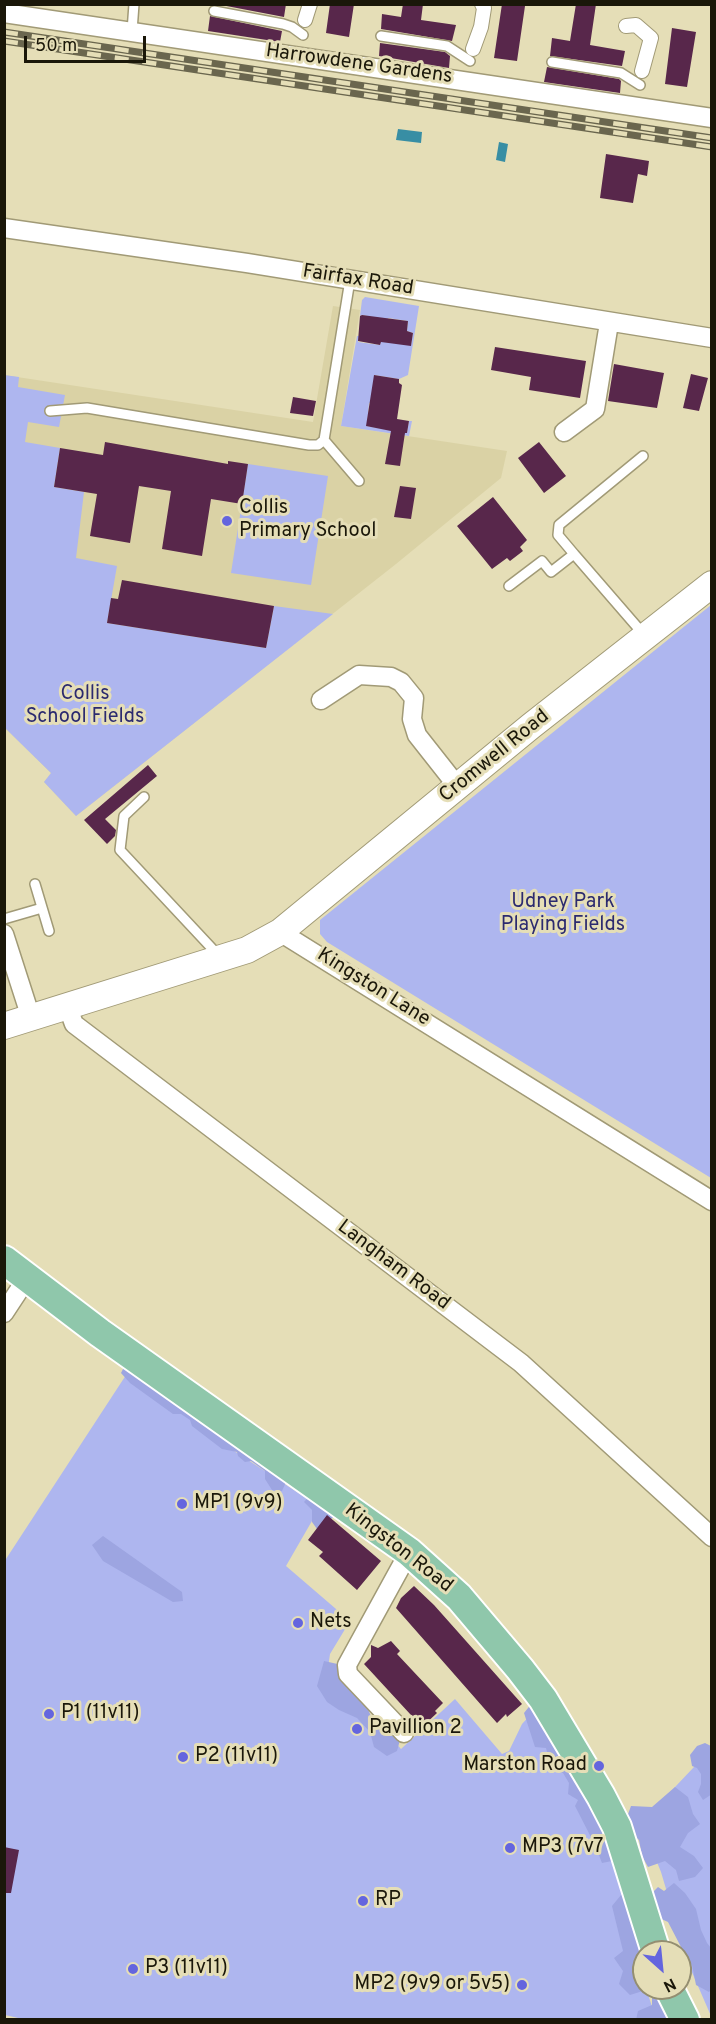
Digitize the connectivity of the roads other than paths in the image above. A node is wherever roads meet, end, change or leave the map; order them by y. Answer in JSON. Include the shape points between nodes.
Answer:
{"nodes":[{"id":1,"x":310,"y":4,"type":"edge"},
{"id":2,"x":482,"y":4,"type":"edge"},
{"id":3,"x":134,"y":5,"type":"edge"},
{"id":4,"x":6,"y":10,"type":"edge"},
{"id":5,"x":214,"y":11,"type":"dead end"},
{"id":6,"x":305,"y":20,"type":"joint"},
{"id":7,"x":626,"y":26,"type":"dead end"},
{"id":8,"x":132,"y":31,"type":"junction"},
{"id":9,"x":303,"y":35,"type":"junction"},
{"id":10,"x":381,"y":36,"type":"dead end"},
{"id":11,"x":471,"y":55,"type":"junction"},
{"id":12,"x":299,"y":56,"type":"junction"},
{"id":13,"x":552,"y":62,"type":"dead end"},
{"id":14,"x":466,"y":81,"type":"junction"},
{"id":15,"x":639,"y":91,"type":"junction"},
{"id":16,"x":711,"y":118,"type":"edge"},
{"id":17,"x":4,"y":228,"type":"edge"},
{"id":18,"x":350,"y":280,"type":"junction"},
{"id":19,"x":609,"y":323,"type":"junction"},
{"id":20,"x":711,"y":338,"type":"edge"},
{"id":21,"x":50,"y":411,"type":"dead end"},
{"id":22,"x":564,"y":432,"type":"dead end"},
{"id":23,"x":324,"y":440,"type":"junction"},
{"id":24,"x":643,"y":456,"type":"dead end"},
{"id":25,"x":359,"y":481,"type":"dead end"},
{"id":26,"x":574,"y":554,"type":"junction"},
{"id":27,"x":711,"y":584,"type":"edge"},
{"id":28,"x":509,"y":586,"type":"dead end"},
{"id":29,"x":646,"y":637,"type":"junction"},
{"id":30,"x":321,"y":700,"type":"dead end"},
{"id":31,"x":458,"y":787,"type":"junction"},
{"id":32,"x":144,"y":797,"type":"dead end"},
{"id":33,"x":35,"y":884,"type":"dead end"},
{"id":34,"x":42,"y":908,"type":"junction"},
{"id":35,"x":4,"y":919,"type":"edge"},
{"id":36,"x":49,"y":931,"type":"dead end"},
{"id":37,"x":280,"y":932,"type":"junction"},
{"id":38,"x":4,"y":934,"type":"edge"},
{"id":39,"x":221,"y":958,"type":"junction"},
{"id":40,"x":67,"y":1005,"type":"junction"},
{"id":41,"x":31,"y":1018,"type":"junction"},
{"id":42,"x":4,"y":1026,"type":"edge"},
{"id":43,"x":711,"y":1200,"type":"edge"},
{"id":44,"x":4,"y":1260,"type":"edge"},
{"id":45,"x":27,"y":1278,"type":"junction"},
{"id":46,"x":4,"y":1313,"type":"edge"},
{"id":47,"x":711,"y":1537,"type":"edge"},
{"id":48,"x":409,"y":1552,"type":"junction"},
{"id":49,"x":404,"y":1733,"type":"dead end"},
{"id":50,"x":652,"y":1940,"type":"edge"},
{"id":51,"x":675,"y":2000,"type":"edge"},
{"id":52,"x":685,"y":2019,"type":"edge"}],
"edges":[{"from":1,"to":6,"type":"street"},
{"from":2,"to":11,"type":"street","via":[[481,27]]},
{"from":3,"to":8,"type":"lane"},
{"from":4,"to":8,"type":"street","name":"Harrowdene Gardens"},
{"from":5,"to":9,"type":"lane","via":[[284,24]]},
{"from":6,"to":9,"type":"lane"},
{"from":7,"to":15,"type":"street","via":[[636,26],[651,38]]},
{"from":8,"to":12,"type":"street","name":"Harrowdene Gardens"},
{"from":9,"to":12,"type":"lane"},
{"from":10,"to":11,"type":"lane","via":[[447,46]]},
{"from":11,"to":14,"type":"lane"},
{"from":12,"to":14,"type":"street","name":"Harrowdene Gardens"},
{"from":13,"to":15,"type":"lane","via":[[621,73]]},
{"from":14,"to":15,"type":"street","name":"Harrowdene Gardens"},
{"from":15,"to":16,"type":"street","name":"Harrowdene Gardens"},
{"from":17,"to":18,"type":"street","name":"Fairfax Road"},
{"from":18,"to":19,"type":"street","name":"Fairfax Road"},
{"from":18,"to":23,"type":"lane"},
{"from":19,"to":20,"type":"street","name":"Fairfax Road"},
{"from":19,"to":22,"type":"street","via":[[595,409]]},
{"from":21,"to":23,"type":"lane","via":[[87,408],[309,445]]},
{"from":23,"to":25,"type":"lane"},
{"from":24,"to":26,"type":"lane","via":[[559,525],[558,535]]},
{"from":26,"to":28,"type":"lane","via":[[551,572],[542,561]]},
{"from":26,"to":29,"type":"lane"},
{"from":27,"to":29,"type":"main road","name":"Cromwell Road"},
{"from":29,"to":31,"type":"main road","name":"Cromwell Road"},
{"from":30,"to":31,"type":"street","via":[[359,675],[391,677],[401,682],[414,698],[412,719],[417,735]]},
{"from":31,"to":37,"type":"main road","name":"Cromwell Road"},
{"from":32,"to":39,"type":"lane","via":[[124,816],[120,850]]},
{"from":33,"to":34,"type":"lane"},
{"from":34,"to":35,"type":"lane"},
{"from":34,"to":36,"type":"lane"},
{"from":37,"to":39,"type":"main road","via":[[247,950]]},
{"from":37,"to":43,"type":"street","name":"Kingston Lane"},
{"from":38,"to":41,"type":"street"},
{"from":39,"to":40,"type":"main road"},
{"from":40,"to":41,"type":"main road"},
{"from":40,"to":47,"type":"street","name":"Langham Road","via":[[74,1024],[521,1363]]},
{"from":41,"to":42,"type":"main road"},
{"from":44,"to":45,"type":"main road","name":"Kingston Road"},
{"from":45,"to":46,"type":"street"},
{"from":45,"to":48,"type":"main road","name":"Kingston Road"},
{"from":48,"to":49,"type":"street","via":[[347,1665],[348,1674]]},
{"from":48,"to":50,"type":"main road","name":"Kingston Road","via":[[459,1598],[520,1669],[559,1724],[617,1827]]},
{"from":51,"to":52,"type":"main road"}]}
